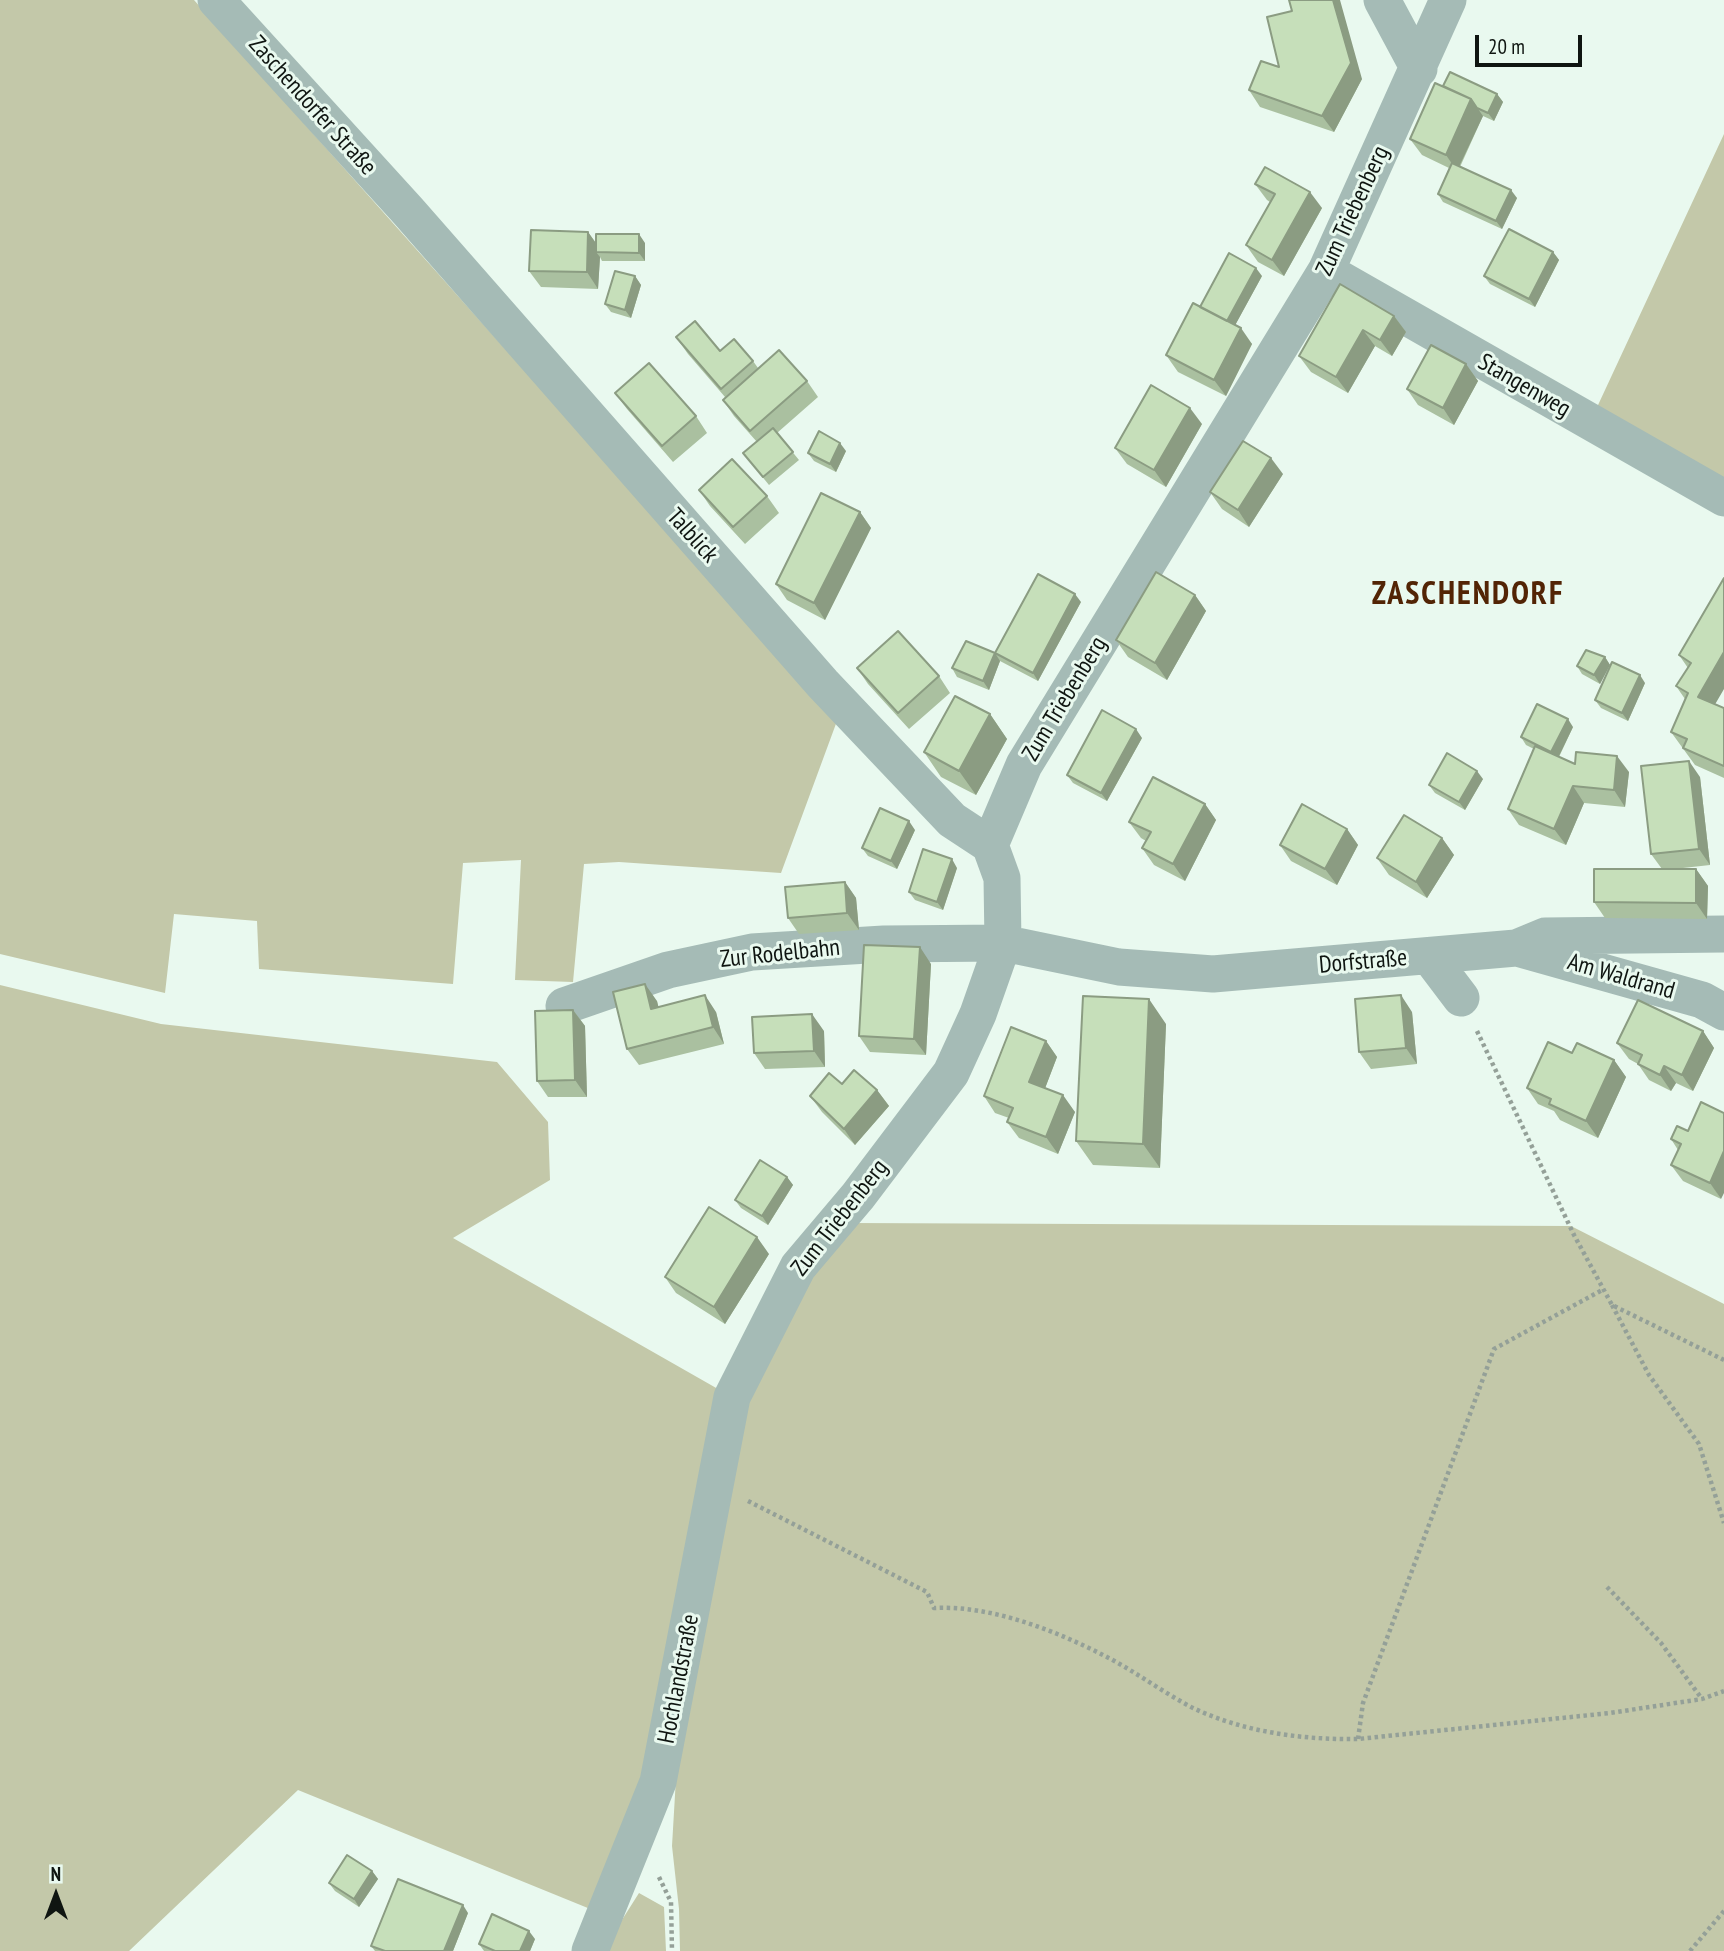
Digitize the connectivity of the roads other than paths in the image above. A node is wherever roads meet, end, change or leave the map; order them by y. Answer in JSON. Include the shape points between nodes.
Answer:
{"nodes":[{"id":1,"x":216,"y":0,"type":"edge"},
{"id":2,"x":1382,"y":0,"type":"edge"},
{"id":3,"x":1448,"y":0,"type":"edge"},
{"id":4,"x":1419,"y":69,"type":"junction"},
{"id":5,"x":408,"y":211,"type":"joint"},
{"id":6,"x":1326,"y":271,"type":"junction"},
{"id":7,"x":1724,"y":498,"type":"edge"},
{"id":8,"x":990,"y":845,"type":"junction"},
{"id":9,"x":1724,"y":934,"type":"edge"},
{"id":10,"x":1003,"y":943,"type":"junction"},
{"id":11,"x":1516,"y":948,"type":"junction"},
{"id":12,"x":1430,"y":957,"type":"junction"},
{"id":13,"x":1461,"y":998,"type":"road end"},
{"id":14,"x":564,"y":1006,"type":"dead end"},
{"id":15,"x":1724,"y":1012,"type":"edge"},
{"id":16,"x":732,"y":1397,"type":"joint"},
{"id":17,"x":590,"y":1951,"type":"edge"}],
"edges":[{"from":1,"to":5,"type":"street","name":"Zaschendorfer Straße"},
{"from":2,"to":4,"type":"street"},
{"from":3,"to":4,"type":"street","name":"Zum Triebenberg"},
{"from":4,"to":6,"type":"street","name":"Zum Triebenberg"},
{"from":5,"to":8,"type":"street","name":"Talblick","via":[[823,684],[951,820]]},
{"from":6,"to":7,"type":"street","name":"Stangenweg"},
{"from":6,"to":8,"type":"street","name":"Zum Triebenberg","via":[[1024,765]]},
{"from":8,"to":10,"type":"street","name":"Zum Triebenberg","via":[[1002,878]]},
{"from":9,"to":11,"type":"street","name":"Dorfstraße","via":[[1545,936]]},
{"from":10,"to":12,"type":"street","name":"Dorfstraße","via":[[1119,967],[1213,974]]},
{"from":10,"to":14,"type":"street","name":"Zur Rodelbahn","via":[[752,952],[668,970]]},
{"from":10,"to":16,"type":"street","name":"Zum Triebenberg","via":[[951,1073],[858,1196],[797,1267]]},
{"from":11,"to":12,"type":"street","name":"Dorfstraße"},
{"from":11,"to":15,"type":"street","name":"Am Waldrand","via":[[1702,1000]]},
{"from":12,"to":13,"type":"street"},
{"from":16,"to":17,"type":"street","name":"Hochlandstraße","via":[[658,1782]]}]}
